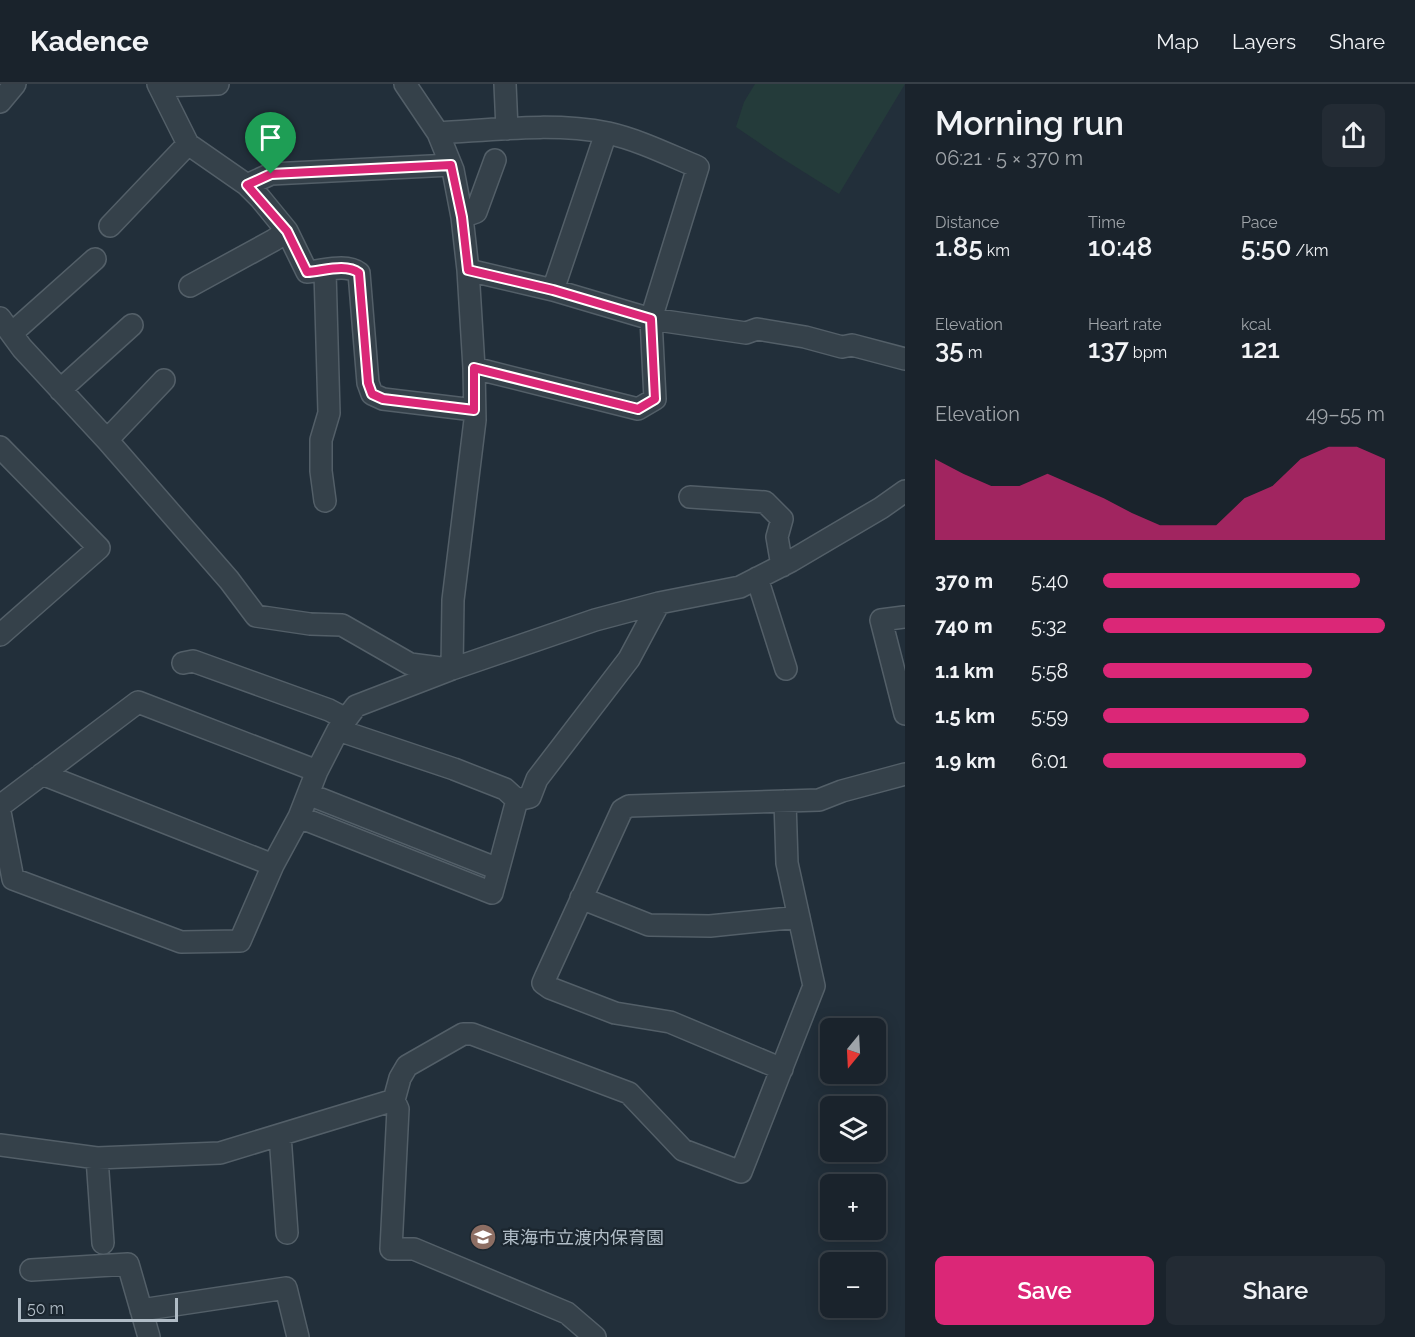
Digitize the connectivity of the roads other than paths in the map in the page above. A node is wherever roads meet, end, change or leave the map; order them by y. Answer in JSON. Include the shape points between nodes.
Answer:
{"nodes":[{"id":1,"x":15,"y":84,"type":"edge"},
{"id":2,"x":219,"y":84,"type":"edge"},
{"id":3,"x":405,"y":84,"type":"edge"},
{"id":4,"x":505,"y":84,"type":"edge"},
{"id":5,"x":159,"y":85,"type":"edge"},
{"id":6,"x":0,"y":102,"type":"edge"},
{"id":7,"x":507,"y":129,"type":"junction"},
{"id":8,"x":606,"y":133,"type":"junction"},
{"id":9,"x":438,"y":134,"type":"junction"},
{"id":10,"x":188,"y":144,"type":"junction"},
{"id":11,"x":495,"y":160,"type":"dead end"},
{"id":12,"x":451,"y":165,"type":"junction"},
{"id":13,"x":247,"y":185,"type":"junction"},
{"id":14,"x":462,"y":217,"type":"junction"},
{"id":15,"x":110,"y":226,"type":"dead end"},
{"id":16,"x":287,"y":231,"type":"junction"},
{"id":17,"x":95,"y":260,"type":"dead end"},
{"id":18,"x":468,"y":270,"type":"junction"},
{"id":19,"x":325,"y":271,"type":"junction"},
{"id":20,"x":190,"y":286,"type":"dead end"},
{"id":21,"x":553,"y":290,"type":"junction"},
{"id":22,"x":651,"y":319,"type":"junction"},
{"id":23,"x":6,"y":325,"type":"edge"},
{"id":24,"x":132,"y":325,"type":"dead end"},
{"id":25,"x":905,"y":359,"type":"edge"},
{"id":26,"x":474,"y":368,"type":"junction"},
{"id":27,"x":164,"y":380,"type":"dead end"},
{"id":28,"x":60,"y":390,"type":"junction"},
{"id":29,"x":474,"y":410,"type":"junction"},
{"id":30,"x":107,"y":440,"type":"junction"},
{"id":31,"x":0,"y":447,"type":"edge"},
{"id":32,"x":905,"y":491,"type":"edge"},
{"id":33,"x":690,"y":497,"type":"dead end"},
{"id":34,"x":325,"y":501,"type":"dead end"},
{"id":35,"x":782,"y":566,"type":"junction"},
{"id":36,"x":757,"y":578,"type":"junction"},
{"id":37,"x":659,"y":603,"type":"junction"},
{"id":38,"x":904,"y":616,"type":"edge"},
{"id":39,"x":0,"y":635,"type":"edge"},
{"id":40,"x":183,"y":663,"type":"dead end"},
{"id":41,"x":452,"y":669,"type":"junction"},
{"id":42,"x":786,"y":669,"type":"dead end"},
{"id":43,"x":905,"y":714,"type":"edge"},
{"id":44,"x":342,"y":724,"type":"junction"},
{"id":45,"x":317,"y":771,"type":"junction"},
{"id":46,"x":42,"y":774,"type":"junction"},
{"id":47,"x":905,"y":774,"type":"edge"},
{"id":48,"x":308,"y":794,"type":"junction"},
{"id":49,"x":517,"y":800,"type":"junction"},
{"id":50,"x":786,"y":801,"type":"junction"},
{"id":51,"x":0,"y":806,"type":"edge"},
{"id":52,"x":0,"y":812,"type":"edge"},
{"id":53,"x":299,"y":817,"type":"junction"},
{"id":54,"x":3,"y":841,"type":"edge"},
{"id":55,"x":273,"y":866,"type":"junction"},
{"id":56,"x":498,"y":869,"type":"junction"},
{"id":57,"x":581,"y":898,"type":"junction"},
{"id":58,"x":799,"y":917,"type":"junction"},
{"id":59,"x":782,"y":1069,"type":"junction"},
{"id":60,"x":394,"y":1101,"type":"junction"},
{"id":61,"x":280,"y":1135,"type":"junction"},
{"id":62,"x":0,"y":1145,"type":"edge"},
{"id":63,"x":98,"y":1158,"type":"junction"},
{"id":64,"x":287,"y":1233,"type":"dead end"},
{"id":65,"x":103,"y":1243,"type":"dead end"},
{"id":66,"x":31,"y":1270,"type":"dead end"},
{"id":67,"x":141,"y":1310,"type":"junction"},
{"id":68,"x":149,"y":1337,"type":"edge"},
{"id":69,"x":298,"y":1337,"type":"edge"},
{"id":70,"x":595,"y":1337,"type":"edge"}],
"edges":[{"from":1,"to":6,"type":"street"},
{"from":2,"to":5,"type":"street"},
{"from":3,"to":9,"type":"street"},
{"from":4,"to":7,"type":"street"},
{"from":5,"to":10,"type":"street"},
{"from":7,"to":8,"type":"street","via":[[560,128]]},
{"from":7,"to":9,"type":"street"},
{"from":8,"to":21,"type":"street"},
{"from":8,"to":22,"type":"street","via":[[698,167]]},
{"from":9,"to":12,"type":"street"},
{"from":10,"to":13,"type":"street"},
{"from":10,"to":15,"type":"street"},
{"from":11,"to":14,"type":"street","via":[[476,212]]},
{"from":12,"to":13,"type":"street","via":[[271,174]]},
{"from":12,"to":14,"type":"street"},
{"from":13,"to":16,"type":"street"},
{"from":14,"to":18,"type":"street"},
{"from":16,"to":19,"type":"street","via":[[307,272]]},
{"from":16,"to":20,"type":"street"},
{"from":17,"to":23,"type":"street"},
{"from":18,"to":21,"type":"street"},
{"from":18,"to":26,"type":"street"},
{"from":19,"to":29,"type":"street","via":[[353,268],[359,273],[372,394],[383,399]]},
{"from":19,"to":34,"type":"street","via":[[329,413],[321,440],[321,471]]},
{"from":21,"to":22,"type":"street"},
{"from":22,"to":25,"type":"street","via":[[746,333],[757,329],[843,347],[852,345]]},
{"from":22,"to":26,"type":"street","via":[[655,399],[638,409]]},
{"from":23,"to":28,"type":"street"},
{"from":24,"to":28,"type":"street"},
{"from":26,"to":29,"type":"street"},
{"from":27,"to":30,"type":"street"},
{"from":28,"to":30,"type":"street"},
{"from":29,"to":41,"type":"street","via":[[453,600]]},
{"from":30,"to":41,"type":"street","via":[[230,580],[256,616],[342,626],[410,664]]},
{"from":31,"to":39,"type":"street","via":[[99,548]]},
{"from":32,"to":35,"type":"street"},
{"from":33,"to":35,"type":"street","via":[[765,502],[782,519],[777,537]]},
{"from":35,"to":36,"type":"street"},
{"from":36,"to":37,"type":"street","via":[[740,587]]},
{"from":36,"to":42,"type":"street"},
{"from":37,"to":41,"type":"street","via":[[595,620]]},
{"from":37,"to":49,"type":"street","via":[[629,659],[537,779],[530,796]]},
{"from":38,"to":43,"type":"street","via":[[881,620]]},
{"from":40,"to":44,"type":"street","via":[[193,661],[330,710]]},
{"from":41,"to":44,"type":"street","via":[[356,706]]},
{"from":44,"to":45,"type":"street"},
{"from":44,"to":49,"type":"street","via":[[506,789]]},
{"from":45,"to":46,"type":"street","via":[[138,702]]},
{"from":45,"to":48,"type":"street"},
{"from":46,"to":51,"type":"street"},
{"from":46,"to":55,"type":"street"},
{"from":47,"to":50,"type":"street","via":[[819,800]]},
{"from":48,"to":53,"type":"street"},
{"from":48,"to":56,"type":"street"},
{"from":49,"to":56,"type":"street"},
{"from":50,"to":57,"type":"street","via":[[629,806],[622,810]]},
{"from":50,"to":58,"type":"street","via":[[787,863]]},
{"from":52,"to":54,"type":"street"},
{"from":53,"to":55,"type":"street"},
{"from":53,"to":56,"type":"street","via":[[492,893]]},
{"from":54,"to":55,"type":"street","via":[[13,879],[181,942],[240,941]]},
{"from":57,"to":58,"type":"street","via":[[649,925],[710,926]]},
{"from":57,"to":59,"type":"street","via":[[543,983],[615,1013],[670,1022]]},
{"from":58,"to":59,"type":"street","via":[[814,986]]},
{"from":59,"to":60,"type":"street","via":[[741,1172],[683,1149],[629,1093],[472,1034],[463,1034],[407,1066]]},
{"from":60,"to":61,"type":"street"},
{"from":60,"to":70,"type":"street","via":[[398,1109],[391,1249],[414,1249],[567,1312]]},
{"from":61,"to":63,"type":"street","via":[[220,1153]]},
{"from":61,"to":64,"type":"street"},
{"from":62,"to":63,"type":"street"},
{"from":63,"to":65,"type":"street"},
{"from":66,"to":67,"type":"street","via":[[128,1264]]},
{"from":67,"to":68,"type":"street"},
{"from":67,"to":69,"type":"street","via":[[285,1288]]}]}
